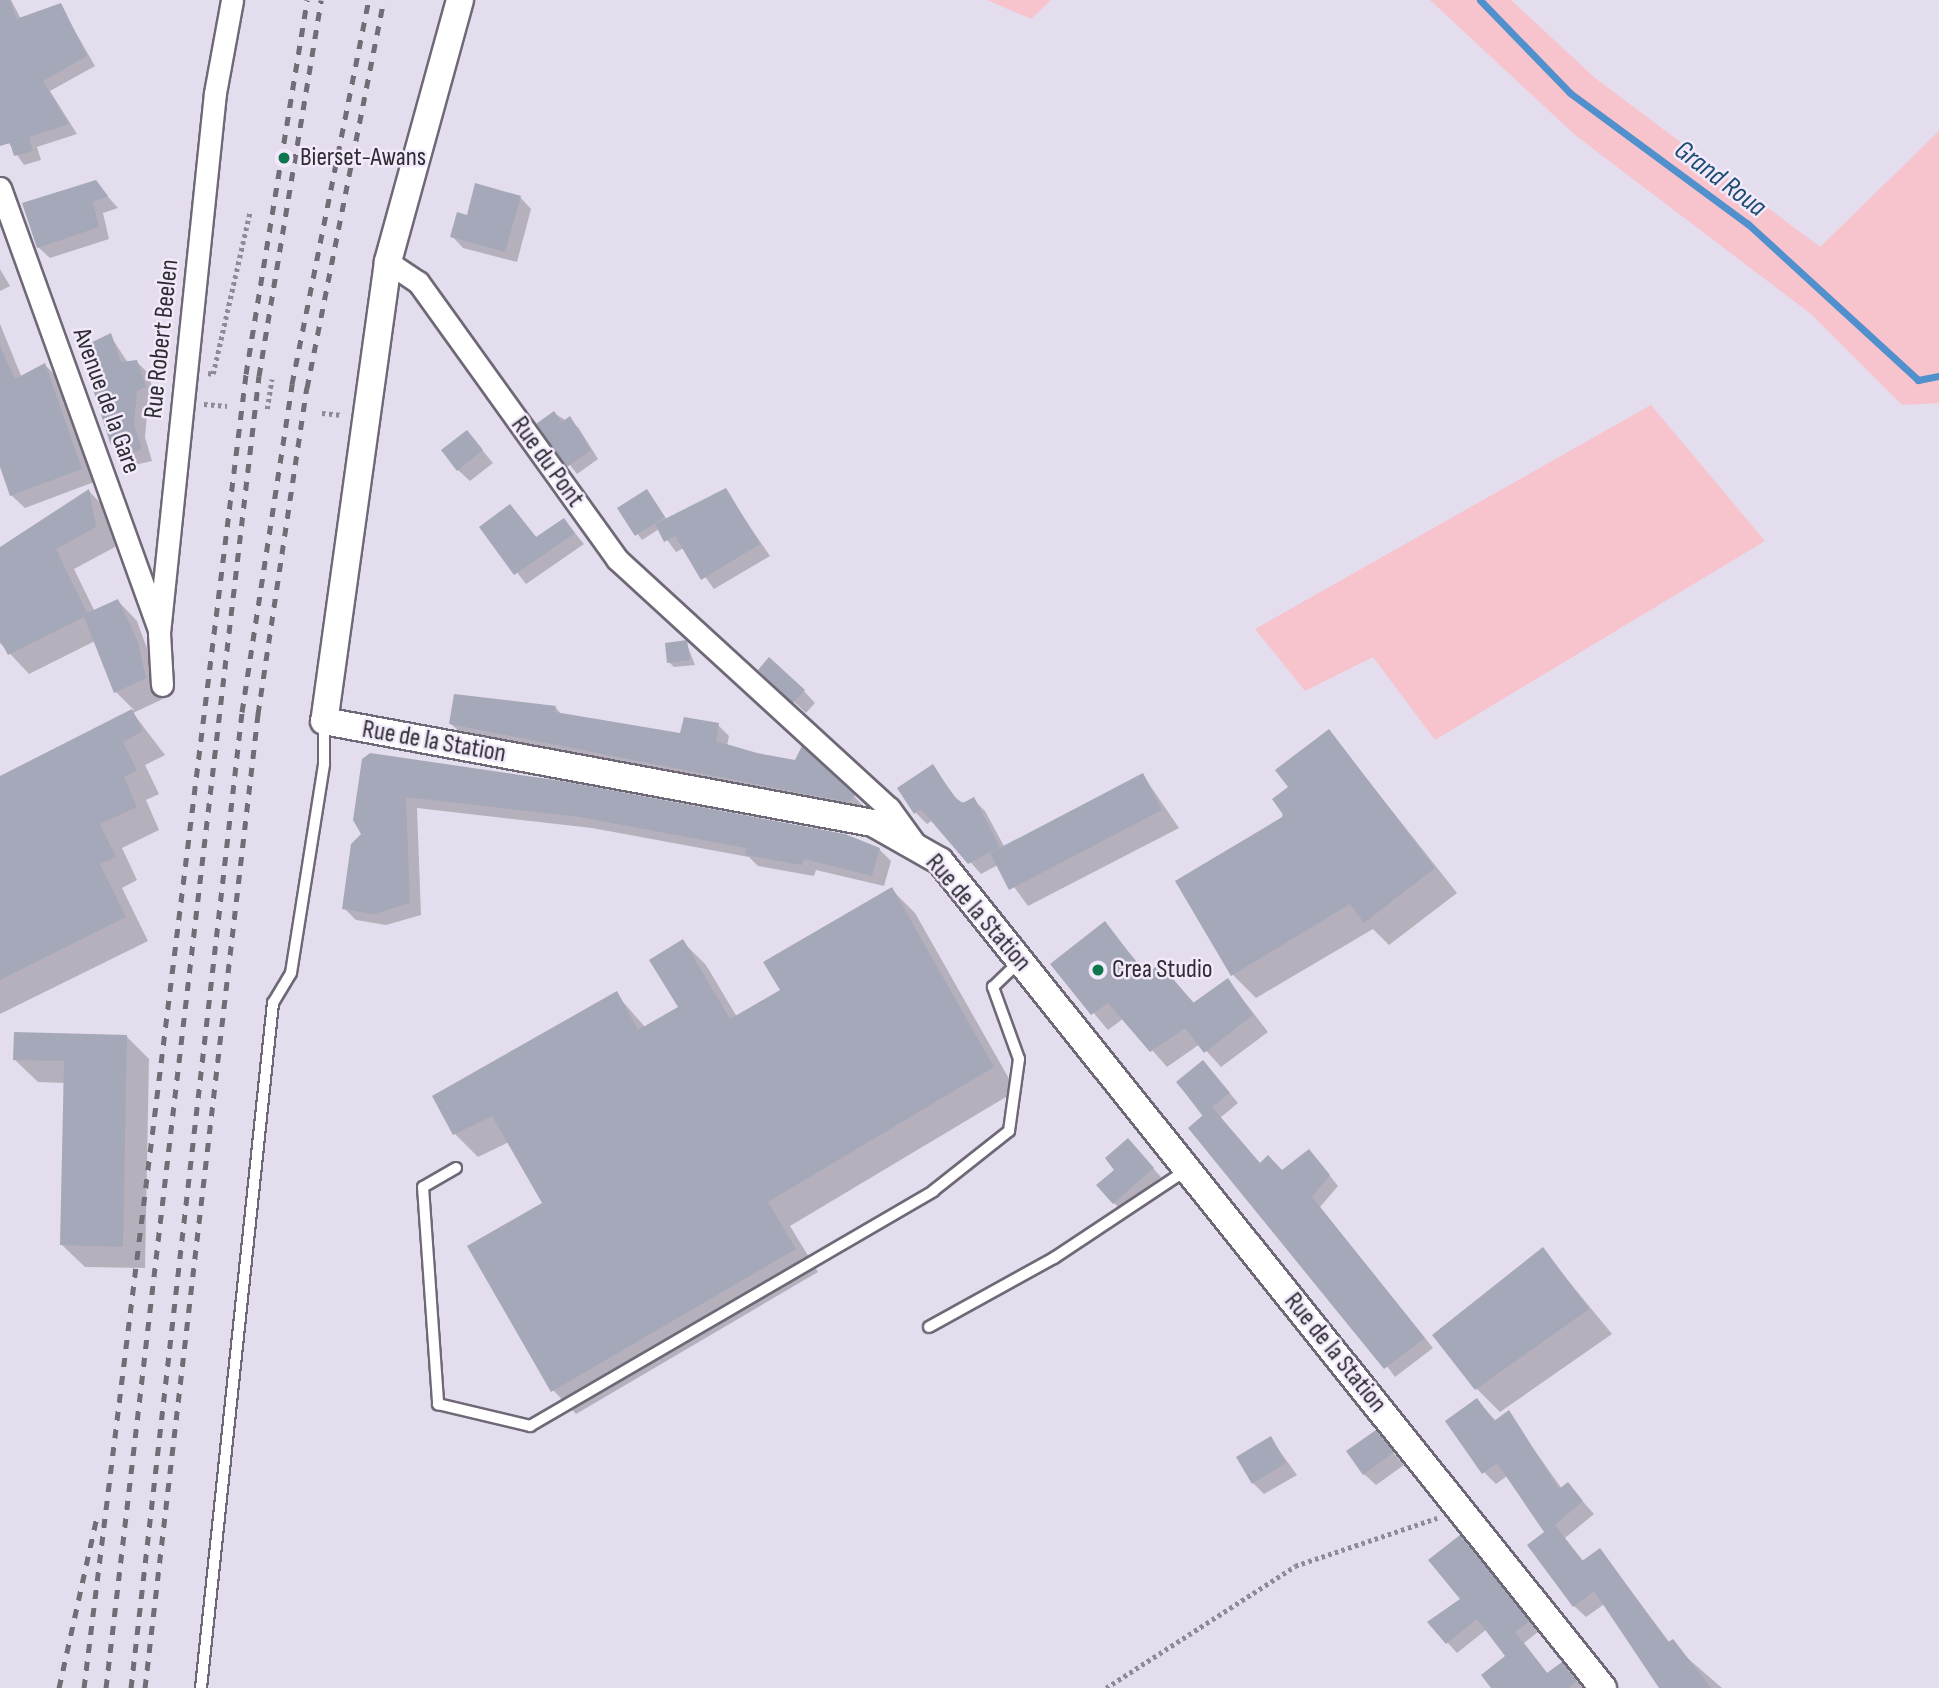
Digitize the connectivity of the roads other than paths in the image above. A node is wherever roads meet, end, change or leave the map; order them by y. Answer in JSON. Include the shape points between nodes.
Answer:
{"nodes":[{"id":1,"x":232,"y":0,"type":"edge"},
{"id":2,"x":460,"y":0,"type":"edge"},
{"id":3,"x":0,"y":188,"type":"edge"},
{"id":4,"x":388,"y":262,"type":"junction"},
{"id":5,"x":159,"y":633,"type":"junction"},
{"id":6,"x":162,"y":685,"type":"dead end"},
{"id":7,"x":324,"y":721,"type":"junction"},
{"id":8,"x":913,"y":841,"type":"junction"},
{"id":9,"x":1020,"y":961,"type":"junction"},
{"id":10,"x":456,"y":1168,"type":"dead end"},
{"id":11,"x":1188,"y":1169,"type":"junction"},
{"id":12,"x":929,"y":1327,"type":"dead end"},
{"id":13,"x":201,"y":1688,"type":"edge"},
{"id":14,"x":1603,"y":1688,"type":"edge"}],
"edges":[{"from":1,"to":5,"type":"street","name":"Rue Robert Beelen","via":[[215,93]]},
{"from":2,"to":4,"type":"street"},
{"from":3,"to":5,"type":"street","name":"Avenue de la Gare"},
{"from":4,"to":7,"type":"street","name":"Rue de la Station"},
{"from":4,"to":8,"type":"street","name":"Rue du Pont","via":[[418,282],[617,559],[889,807]]},
{"from":5,"to":6,"type":"street","name":"Rue Robert Beelen"},
{"from":7,"to":8,"type":"street","name":"Rue de la Station","via":[[873,822]]},
{"from":7,"to":13,"type":"lane","via":[[324,764],[291,973],[273,1003]]},
{"from":8,"to":9,"type":"street","name":"Rue de la Station","via":[[940,861]]},
{"from":9,"to":10,"type":"lane","via":[[993,987],[1019,1059],[1009,1131],[933,1191],[530,1426],[438,1404],[423,1187]]},
{"from":9,"to":11,"type":"street","name":"Rue de la Station"},
{"from":11,"to":12,"type":"lane","via":[[1054,1258]]},
{"from":11,"to":14,"type":"street","name":"Rue de la Station"}]}
